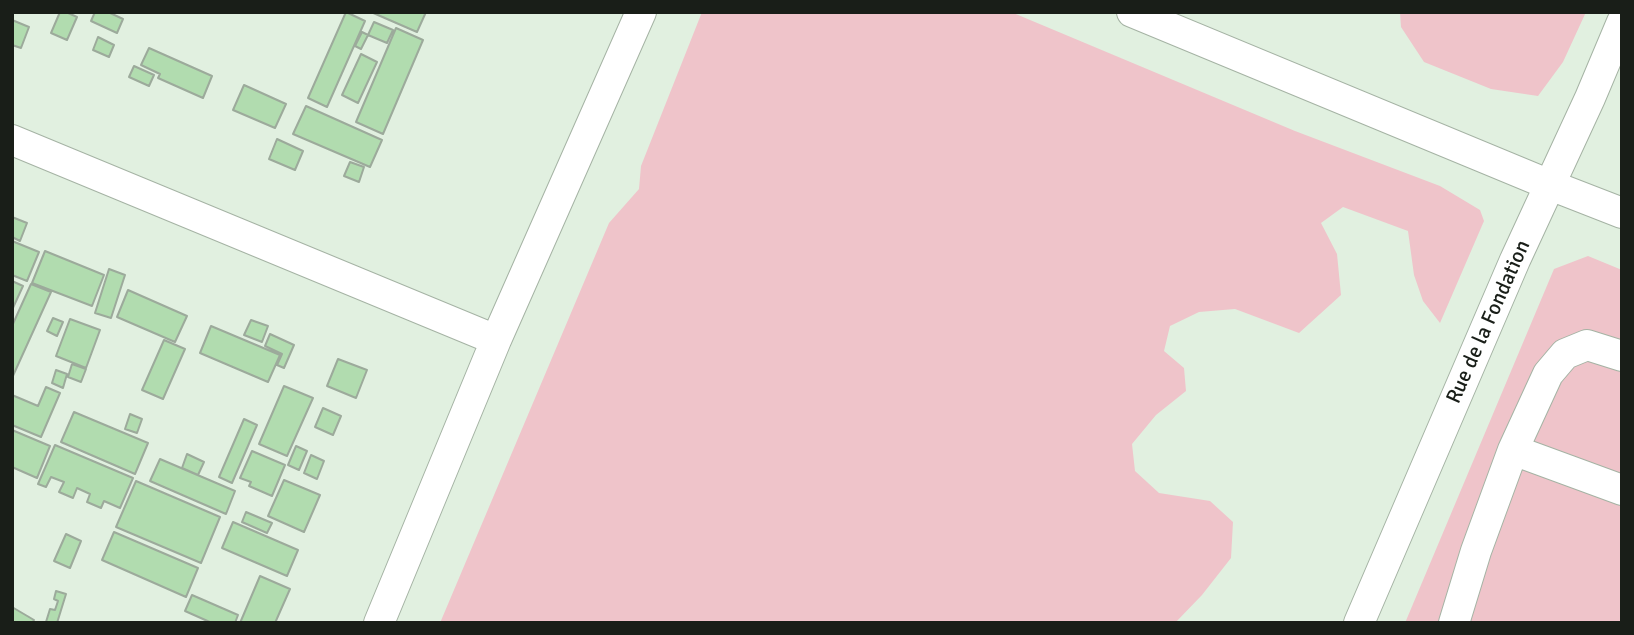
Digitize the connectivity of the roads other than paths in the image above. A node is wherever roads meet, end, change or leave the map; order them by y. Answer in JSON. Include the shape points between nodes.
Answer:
{"nodes":[{"id":1,"x":641,"y":12,"type":"edge"},
{"id":2,"x":1132,"y":12,"type":"edge"},
{"id":3,"x":1622,"y":22,"type":"edge"},
{"id":4,"x":12,"y":140,"type":"edge"},
{"id":5,"x":1550,"y":185,"type":"junction"},
{"id":6,"x":1622,"y":213,"type":"edge"},
{"id":7,"x":496,"y":340,"type":"junction"},
{"id":8,"x":1622,"y":356,"type":"edge"},
{"id":9,"x":1513,"y":450,"type":"junction"},
{"id":10,"x":1622,"y":490,"type":"edge"},
{"id":11,"x":379,"y":623,"type":"edge"},
{"id":12,"x":1359,"y":623,"type":"edge"},
{"id":13,"x":1454,"y":623,"type":"edge"}],
"edges":[{"from":1,"to":7,"type":"street"},
{"from":2,"to":5,"type":"street"},
{"from":3,"to":5,"type":"street","name":"Rue de la Fondation"},
{"from":4,"to":7,"type":"street"},
{"from":5,"to":6,"type":"street"},
{"from":5,"to":12,"type":"street","name":"Rue de la Fondation"},
{"from":7,"to":11,"type":"street"},
{"from":8,"to":9,"type":"street","via":[[1587,345],[1565,354],[1548,374]]},
{"from":9,"to":10,"type":"street"},
{"from":9,"to":13,"type":"street"}]}
